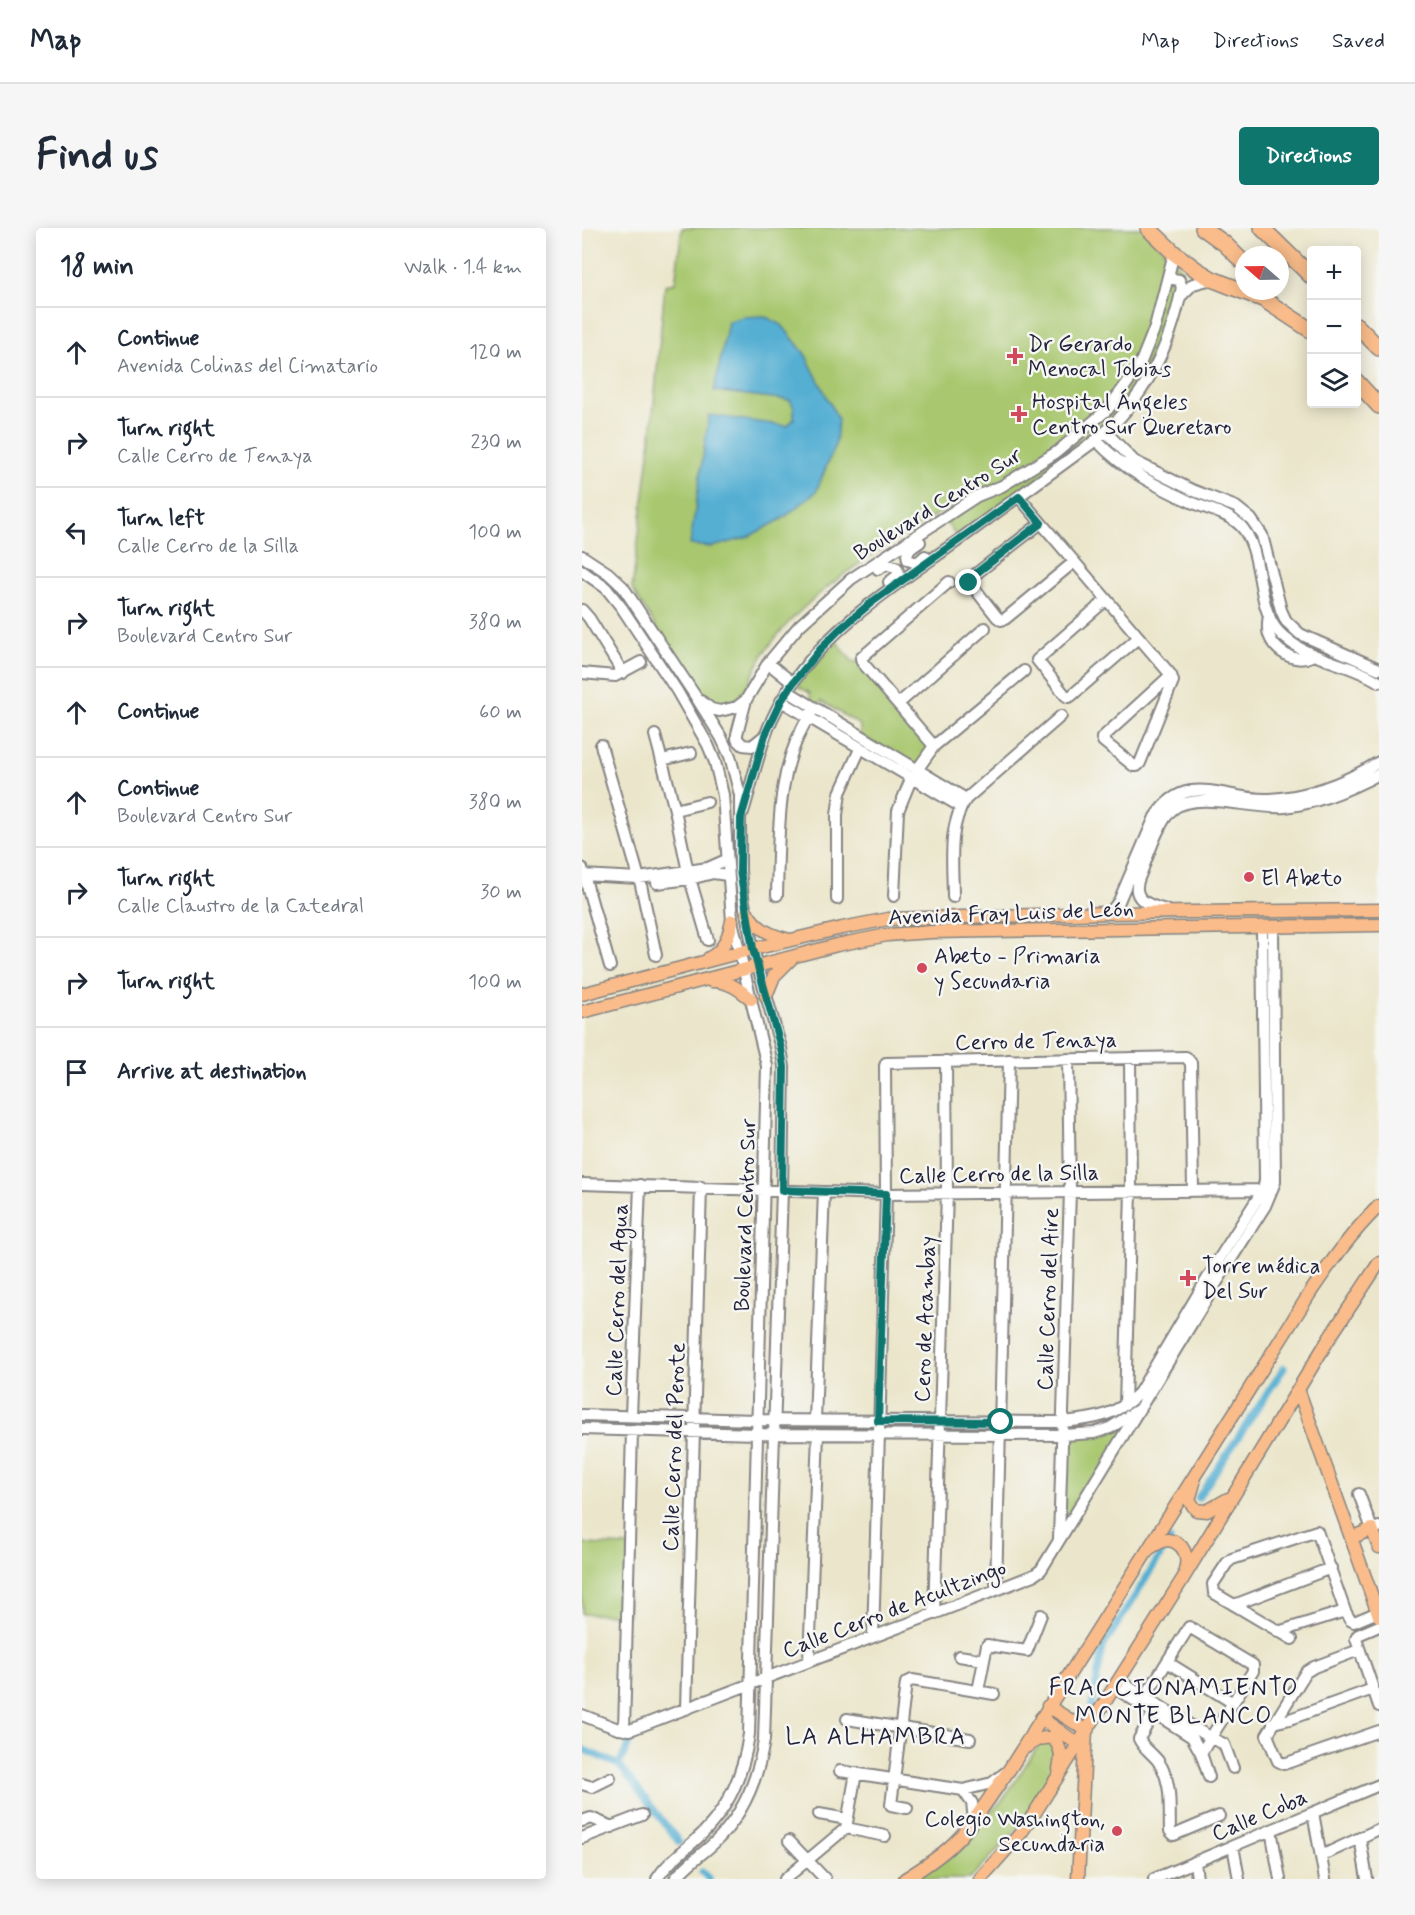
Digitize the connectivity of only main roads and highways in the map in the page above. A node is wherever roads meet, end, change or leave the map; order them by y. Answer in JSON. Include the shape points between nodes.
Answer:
{"nodes":[{"id":1,"x":1148,"y":228,"type":"edge"},
{"id":2,"x":1203,"y":228,"type":"edge"},
{"id":3,"x":1262,"y":228,"type":"edge"},
{"id":4,"x":1235,"y":254,"type":"edge"},
{"id":5,"x":1307,"y":273,"type":"edge"},
{"id":6,"x":1282,"y":300,"type":"edge"},
{"id":7,"x":1307,"y":327,"type":"edge"},
{"id":8,"x":1307,"y":328,"type":"edge"},
{"id":9,"x":1361,"y":330,"type":"edge"},
{"id":10,"x":1379,"y":348,"type":"edge"},
{"id":11,"x":1361,"y":386,"type":"edge"},
{"id":12,"x":1379,"y":406,"type":"edge"},
{"id":13,"x":1379,"y":910,"type":"edge"},
{"id":14,"x":1329,"y":911,"type":"junction"},
{"id":15,"x":747,"y":912,"type":"road end"},
{"id":16,"x":732,"y":921,"type":"road end"},
{"id":17,"x":1329,"y":925,"type":"junction"},
{"id":18,"x":1379,"y":925,"type":"edge"},
{"id":19,"x":791,"y":940,"type":"junction"},
{"id":20,"x":793,"y":957,"type":"junction"},
{"id":21,"x":697,"y":963,"type":"junction"},
{"id":22,"x":700,"y":981,"type":"junction"},
{"id":23,"x":582,"y":994,"type":"edge"},
{"id":24,"x":766,"y":996,"type":"road end"},
{"id":25,"x":751,"y":999,"type":"road end"},
{"id":26,"x":582,"y":1012,"type":"edge"},
{"id":27,"x":1379,"y":1206,"type":"edge"},
{"id":28,"x":1379,"y":1263,"type":"edge"},
{"id":29,"x":1298,"y":1389,"type":"junction"},
{"id":30,"x":1283,"y":1414,"type":"junction"},
{"id":31,"x":1310,"y":1422,"type":"junction"},
{"id":32,"x":1205,"y":1457,"type":"junction"},
{"id":33,"x":1233,"y":1496,"type":"junction"},
{"id":34,"x":1376,"y":1531,"type":"edge"},
{"id":35,"x":1351,"y":1538,"type":"junction"},
{"id":36,"x":1379,"y":1547,"type":"edge"},
{"id":37,"x":1148,"y":1549,"type":"junction"},
{"id":38,"x":1182,"y":1580,"type":"junction"},
{"id":39,"x":1378,"y":1614,"type":"edge"},
{"id":40,"x":1048,"y":1706,"type":"junction"},
{"id":41,"x":1041,"y":1718,"type":"junction"},
{"id":42,"x":1086,"y":1730,"type":"junction"},
{"id":43,"x":1081,"y":1747,"type":"junction"},
{"id":44,"x":1020,"y":1751,"type":"junction"},
{"id":45,"x":1058,"y":1775,"type":"junction"},
{"id":46,"x":905,"y":1879,"type":"edge"},
{"id":47,"x":980,"y":1879,"type":"edge"},
{"id":48,"x":1078,"y":1879,"type":"edge"}],
"edges":[{"from":1,"to":8,"type":"highway","via":[[1174,253],[1212,279],[1263,298]]},
{"from":2,"to":4,"type":"highway"},
{"from":3,"to":5,"type":"highway"},
{"from":6,"to":7,"type":"highway"},
{"from":9,"to":10,"type":"highway"},
{"from":11,"to":12,"type":"highway"},
{"from":13,"to":14,"type":"main road","name":"Avenida Fray Luis de León"},
{"from":14,"to":17,"type":"main road"},
{"from":14,"to":19,"type":"main road","name":"Avenida Fray Luis de León","via":[[888,919]]},
{"from":15,"to":19,"type":"main road","via":[[765,932]]},
{"from":16,"to":21,"type":"main road","via":[[730,934],[719,951]]},
{"from":17,"to":18,"type":"main road","name":"Avenida Fray Luis de León"},
{"from":17,"to":20,"type":"main road","name":"Avenida Fray Luis de León","via":[[898,934]]},
{"from":19,"to":21,"type":"main road","name":"Avenida Fray Luis de León"},
{"from":20,"to":22,"type":"main road","name":"Avenida Fray Luis de León"},
{"from":20,"to":24,"type":"main road","via":[[774,976]]},
{"from":21,"to":23,"type":"main road","name":"Avenida Fray Luis de León"},
{"from":22,"to":25,"type":"main road","via":[[721,981]]},
{"from":22,"to":26,"type":"main road","name":"Avenida Fray Luis de León"},
{"from":27,"to":32,"type":"main road","via":[[1361,1222],[1328,1266]]},
{"from":28,"to":29,"type":"main road"},
{"from":29,"to":30,"type":"main road"},
{"from":29,"to":31,"type":"main road"},
{"from":30,"to":31,"type":"main road","via":[[1295,1412]]},
{"from":30,"to":33,"type":"main road"},
{"from":31,"to":35,"type":"main road"},
{"from":32,"to":33,"type":"main road","via":[[1190,1493],[1192,1506],[1207,1511]]},
{"from":32,"to":37,"type":"main road"},
{"from":33,"to":38,"type":"main road"},
{"from":34,"to":35,"type":"main road"},
{"from":34,"to":36,"type":"main road"},
{"from":35,"to":39,"type":"main road"},
{"from":37,"to":38,"type":"main road","via":[[1169,1540],[1182,1548],[1187,1562]]},
{"from":37,"to":40,"type":"main road"},
{"from":38,"to":42,"type":"main road"},
{"from":40,"to":41,"type":"main road"},
{"from":40,"to":42,"type":"main road"},
{"from":41,"to":43,"type":"main road"},
{"from":41,"to":44,"type":"main road"},
{"from":42,"to":43,"type":"main road"},
{"from":43,"to":45,"type":"main road"},
{"from":43,"to":48,"type":"main road"},
{"from":44,"to":45,"type":"main road","via":[[1036,1740],[1053,1738],[1062,1757]]},
{"from":44,"to":46,"type":"main road","via":[[957,1840]]},
{"from":45,"to":47,"type":"main road","via":[[1020,1834]]}]}
